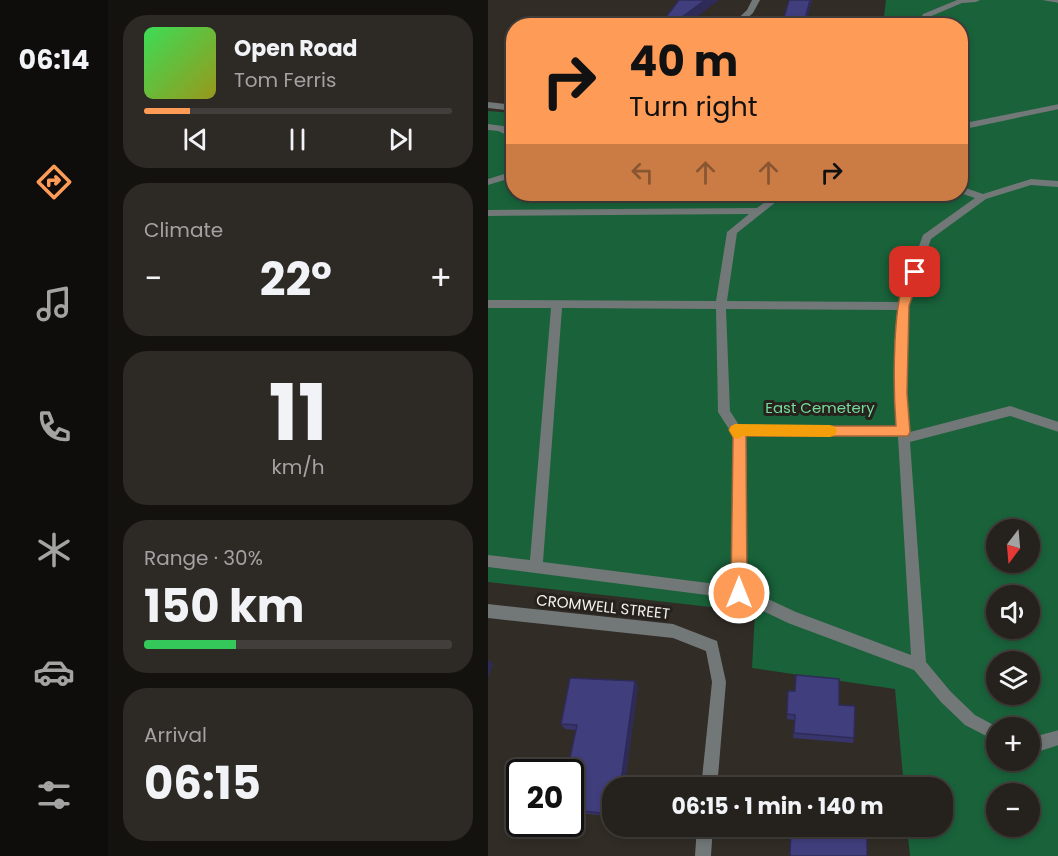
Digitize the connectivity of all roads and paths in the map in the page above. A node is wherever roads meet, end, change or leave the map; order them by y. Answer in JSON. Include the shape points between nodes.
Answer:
{"nodes":[{"id":1,"x":756,"y":0,"type":"edge"},
{"id":2,"x":976,"y":0,"type":"edge"},
{"id":3,"x":1046,"y":0,"type":"edge"},
{"id":4,"x":1058,"y":1,"type":"edge"},
{"id":5,"x":743,"y":18,"type":"edge"},
{"id":6,"x":925,"y":18,"type":"edge"},
{"id":7,"x":488,"y":105,"type":"edge"},
{"id":8,"x":1058,"y":106,"type":"edge"},
{"id":9,"x":506,"y":107,"type":"edge"},
{"id":10,"x":968,"y":125,"type":"edge"},
{"id":11,"x":488,"y":127,"type":"edge"},
{"id":12,"x":506,"y":131,"type":"edge"},
{"id":13,"x":506,"y":176,"type":"edge"},
{"id":14,"x":488,"y":182,"type":"edge"},
{"id":15,"x":1058,"y":184,"type":"edge"},
{"id":16,"x":968,"y":192,"type":"edge"},
{"id":17,"x":983,"y":197,"type":"junction"},
{"id":18,"x":772,"y":201,"type":"edge"},
{"id":19,"x":758,"y":211,"type":"junction"},
{"id":20,"x":488,"y":213,"type":"edge"},
{"id":21,"x":488,"y":304,"type":"edge"},
{"id":22,"x":557,"y":304,"type":"junction"},
{"id":23,"x":721,"y":305,"type":"junction"},
{"id":24,"x":903,"y":306,"type":"junction"},
{"id":25,"x":1058,"y":427,"type":"edge"},
{"id":26,"x":735,"y":430,"type":"junction"},
{"id":27,"x":904,"y":435,"type":"junction"},
{"id":28,"x":488,"y":561,"type":"edge"},
{"id":29,"x":536,"y":567,"type":"junction"},
{"id":30,"x":739,"y":593,"type":"junction"},
{"id":31,"x":488,"y":611,"type":"edge"},
{"id":32,"x":919,"y":665,"type":"junction"},
{"id":33,"x":986,"y":729,"type":"edge"},
{"id":34,"x":1058,"y":737,"type":"edge"},
{"id":35,"x":1040,"y":743,"type":"edge"},
{"id":36,"x":710,"y":777,"type":"edge"},
{"id":37,"x":704,"y":837,"type":"edge"},
{"id":38,"x":703,"y":856,"type":"edge"}],
"edges":[{"from":1,"to":5,"type":"street"},
{"from":2,"to":6,"type":"street","via":[[961,1]]},
{"from":3,"to":4,"type":"street"},
{"from":7,"to":9,"type":"street"},
{"from":8,"to":10,"type":"street"},
{"from":11,"to":12,"type":"street"},
{"from":13,"to":14,"type":"street"},
{"from":15,"to":17,"type":"street","via":[[1031,182]]},
{"from":16,"to":17,"type":"street"},
{"from":17,"to":24,"type":"street","via":[[927,237]]},
{"from":18,"to":19,"type":"street"},
{"from":19,"to":20,"type":"street"},
{"from":19,"to":23,"type":"street","via":[[732,232]]},
{"from":21,"to":22,"type":"street"},
{"from":22,"to":23,"type":"street"},
{"from":22,"to":29,"type":"street"},
{"from":23,"to":24,"type":"street"},
{"from":23,"to":26,"type":"street","via":[[724,412]]},
{"from":24,"to":27,"type":"street","via":[[900,393]]},
{"from":25,"to":27,"type":"street","via":[[1010,411]]},
{"from":26,"to":27,"type":"street"},
{"from":26,"to":30,"type":"street","via":[[740,436]]},
{"from":27,"to":32,"type":"street"},
{"from":28,"to":29,"type":"street"},
{"from":29,"to":30,"type":"street"},
{"from":30,"to":32,"type":"street","via":[[803,622]]},
{"from":31,"to":36,"type":"street","name":"CROMWELL STREET","via":[[672,631],[712,646],[719,682]]},
{"from":32,"to":33,"type":"street","via":[[970,720]]},
{"from":34,"to":35,"type":"street"},
{"from":37,"to":38,"type":"street"}]}
